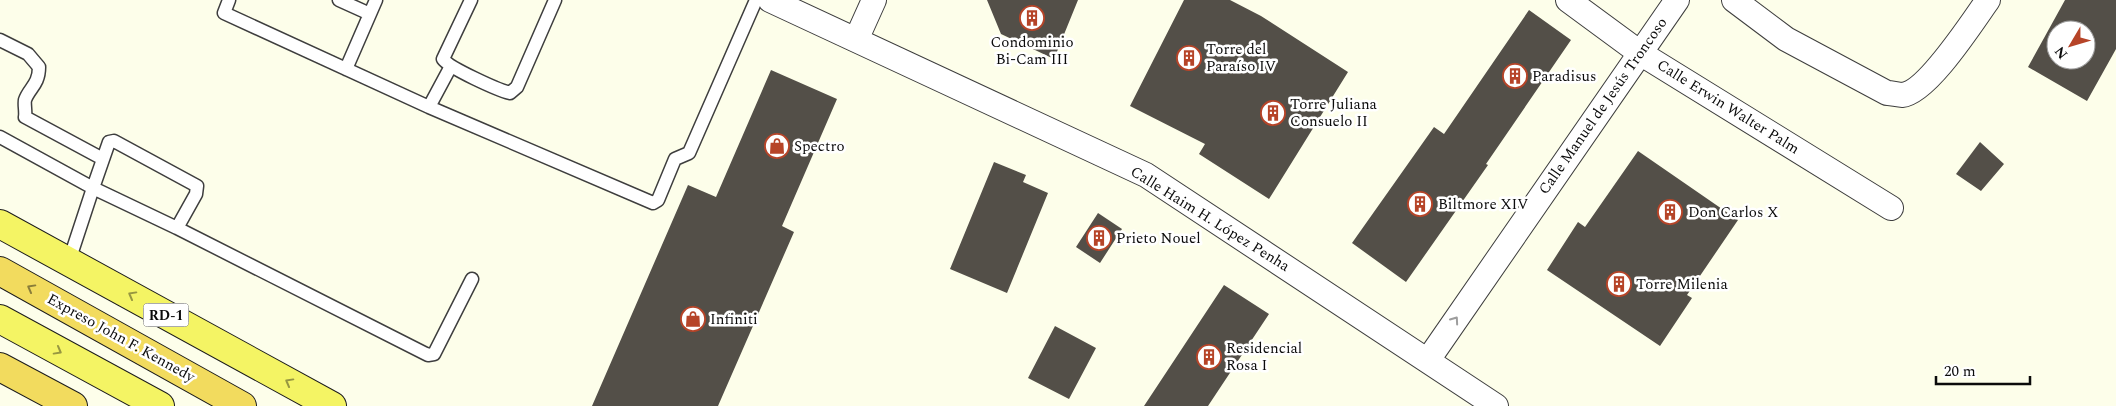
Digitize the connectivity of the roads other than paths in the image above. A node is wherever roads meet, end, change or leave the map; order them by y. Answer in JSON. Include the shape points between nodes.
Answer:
{"nodes":[{"id":1,"x":229,"y":0,"type":"edge"},
{"id":2,"x":338,"y":0,"type":"edge"},
{"id":3,"x":376,"y":0,"type":"edge"},
{"id":4,"x":471,"y":0,"type":"edge"},
{"id":5,"x":555,"y":0,"type":"edge"},
{"id":6,"x":756,"y":0,"type":"edge"},
{"id":7,"x":770,"y":0,"type":"edge"},
{"id":8,"x":874,"y":0,"type":"edge"},
{"id":9,"x":1568,"y":0,"type":"edge"},
{"id":10,"x":1677,"y":0,"type":"edge"},
{"id":11,"x":1734,"y":0,"type":"edge"},
{"id":12,"x":1988,"y":0,"type":"edge"},
{"id":13,"x":370,"y":14,"type":"junction"},
{"id":14,"x":0,"y":40,"type":"edge"},
{"id":15,"x":856,"y":40,"type":"junction"},
{"id":16,"x":1640,"y":53,"type":"junction"},
{"id":17,"x":451,"y":66,"type":"junction"},
{"id":18,"x":346,"y":69,"type":"junction"},
{"id":19,"x":430,"y":107,"type":"junction"},
{"id":20,"x":0,"y":137,"type":"edge"},
{"id":21,"x":103,"y":159,"type":"junction"},
{"id":22,"x":93,"y":188,"type":"junction"},
{"id":23,"x":1891,"y":208,"type":"dead end"},
{"id":24,"x":0,"y":224,"type":"edge"},
{"id":25,"x":177,"y":228,"type":"junction"},
{"id":26,"x":70,"y":261,"type":"junction"},
{"id":27,"x":0,"y":271,"type":"edge"},
{"id":28,"x":472,"y":279,"type":"dead end"},
{"id":29,"x":0,"y":319,"type":"edge"},
{"id":30,"x":1428,"y":360,"type":"junction"},
{"id":31,"x":0,"y":367,"type":"edge"},
{"id":32,"x":73,"y":406,"type":"edge"},
{"id":33,"x":160,"y":406,"type":"edge"},
{"id":34,"x":242,"y":406,"type":"edge"},
{"id":35,"x":332,"y":406,"type":"edge"},
{"id":36,"x":1496,"y":406,"type":"edge"}],
"edges":[{"from":1,"to":18,"type":"lane","via":[[224,14]]},
{"from":2,"to":13,"type":"lane"},
{"from":3,"to":13,"type":"lane"},
{"from":4,"to":17,"type":"lane","via":[[443,59]]},
{"from":5,"to":17,"type":"lane","via":[[517,87],[510,93]]},
{"from":6,"to":19,"type":"lane","via":[[689,153],[675,159],[658,200],[653,203]]},
{"from":7,"to":15,"type":"street","name":"Calle Haim H. López Penha"},
{"from":8,"to":15,"type":"street"},
{"from":9,"to":16,"type":"street","name":"Calle Erwin Walter Palm"},
{"from":10,"to":16,"type":"street","name":"Calle Manuel de Jesús Troncoso"},
{"from":11,"to":12,"type":"street","via":[[1786,39],[1887,93],[1903,95],[1916,90],[1938,68]]},
{"from":13,"to":18,"type":"lane"},
{"from":14,"to":21,"type":"lane","via":[[28,54],[39,67],[34,87],[25,101],[26,117]]},
{"from":15,"to":30,"type":"street","name":"Calle Haim H. López Penha","via":[[1146,175]]},
{"from":16,"to":23,"type":"street","name":"Calle Erwin Walter Palm"},
{"from":30,"to":16,"type":"street","name":"Calle Manuel de Jesús Troncoso","one_way":true},
{"from":17,"to":19,"type":"lane"},
{"from":18,"to":19,"type":"lane"},
{"from":20,"to":22,"type":"lane"},
{"from":21,"to":22,"type":"lane"},
{"from":21,"to":25,"type":"lane","via":[[109,142],[114,141],[198,186]]},
{"from":22,"to":25,"type":"lane"},
{"from":22,"to":26,"type":"lane"},
{"from":24,"to":26,"type":"main road","number":"RD-1"},
{"from":25,"to":28,"type":"lane","via":[[428,355],[434,354]]},
{"from":35,"to":26,"type":"main road","number":"RD-1","one_way":true},
{"from":34,"to":27,"type":"highway","name":"Expreso John F. Kennedy","number":"RD-1","one_way":true},
{"from":29,"to":33,"type":"main road","one_way":true},
{"from":30,"to":36,"type":"street","name":"Calle Haim H. López Penha"},
{"from":31,"to":32,"type":"highway"}]}
